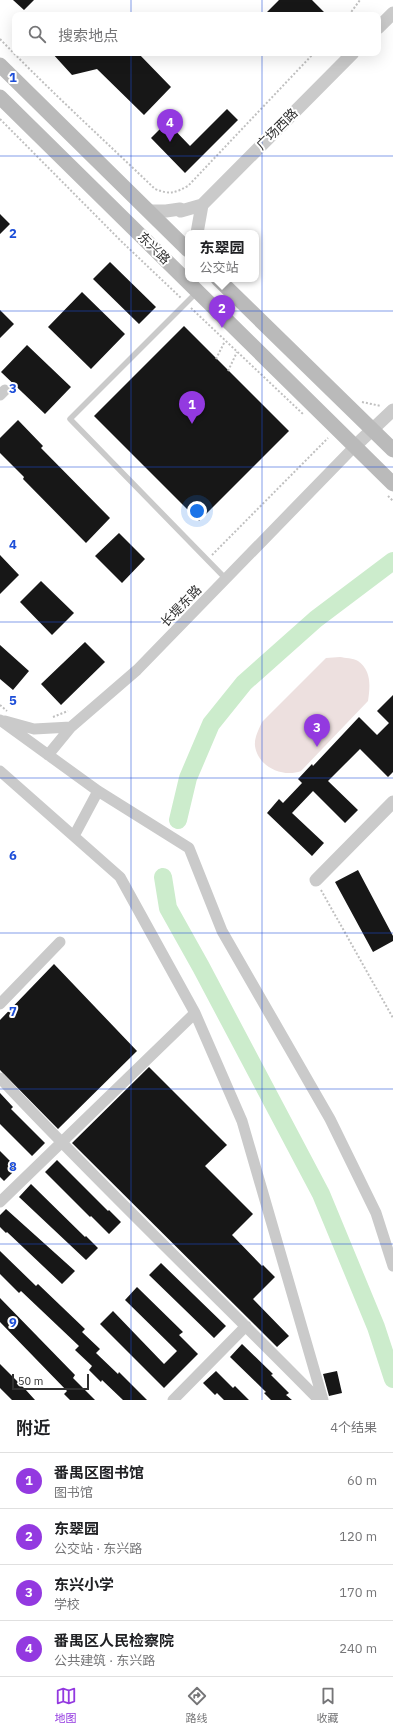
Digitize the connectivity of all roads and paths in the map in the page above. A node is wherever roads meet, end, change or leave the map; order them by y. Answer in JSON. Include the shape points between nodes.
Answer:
{"nodes":[{"id":1,"x":360,"y":0,"type":"edge"},
{"id":2,"x":351,"y":12,"type":"edge"},
{"id":3,"x":393,"y":13,"type":"edge"},
{"id":4,"x":381,"y":25,"type":"edge"},
{"id":5,"x":0,"y":39,"type":"edge"},
{"id":6,"x":12,"y":51,"type":"edge"},
{"id":7,"x":17,"y":56,"type":"edge"},
{"id":8,"x":311,"y":56,"type":"edge"},
{"id":9,"x":350,"y":56,"type":"edge"},
{"id":10,"x":1,"y":69,"type":"edge"},
{"id":11,"x":0,"y":97,"type":"edge"},
{"id":12,"x":0,"y":119,"type":"edge"},
{"id":13,"x":202,"y":205,"type":"junction"},
{"id":14,"x":149,"y":211,"type":"junction"},
{"id":15,"x":198,"y":230,"type":"edge"},
{"id":16,"x":185,"y":247,"type":"edge"},
{"id":17,"x":185,"y":279,"type":"edge"},
{"id":18,"x":188,"y":282,"type":"edge"},
{"id":19,"x":221,"y":282,"type":"edge"},
{"id":20,"x":198,"y":292,"type":"junction"},
{"id":21,"x":186,"y":303,"type":"junction"},
{"id":22,"x":226,"y":341,"type":"junction"},
{"id":23,"x":237,"y":352,"type":"junction"},
{"id":24,"x":216,"y":359,"type":"dead end"},
{"id":25,"x":228,"y":371,"type":"dead end"},
{"id":26,"x":393,"y":410,"type":"edge"},
{"id":27,"x":305,"y":416,"type":"dead end"},
{"id":28,"x":372,"y":430,"type":"junction"},
{"id":29,"x":332,"y":442,"type":"dead end"},
{"id":30,"x":355,"y":446,"type":"junction"},
{"id":31,"x":393,"y":450,"type":"edge"},
{"id":32,"x":390,"y":490,"type":"edge"},
{"id":33,"x":393,"y":501,"type":"edge"},
{"id":34,"x":207,"y":559,"type":"junction"},
{"id":35,"x":226,"y":579,"type":"junction"},
{"id":36,"x":0,"y":705,"type":"edge"},
{"id":37,"x":68,"y":711,"type":"dead end"},
{"id":38,"x":11,"y":714,"type":"dead end"},
{"id":39,"x":51,"y":718,"type":"dead end"},
{"id":40,"x":0,"y":720,"type":"edge"},
{"id":41,"x":71,"y":727,"type":"junction"},
{"id":42,"x":48,"y":755,"type":"junction"},
{"id":43,"x":0,"y":770,"type":"edge"},
{"id":44,"x":98,"y":791,"type":"junction"},
{"id":45,"x":393,"y":802,"type":"edge"},
{"id":46,"x":74,"y":836,"type":"junction"},
{"id":47,"x":318,"y":884,"type":"joint"},
{"id":48,"x":60,"y":942,"type":"dead end"},
{"id":49,"x":0,"y":1004,"type":"edge"},
{"id":50,"x":195,"y":1013,"type":"junction"},
{"id":51,"x":393,"y":1018,"type":"edge"},
{"id":52,"x":0,"y":1078,"type":"edge"},
{"id":53,"x":61,"y":1143,"type":"junction"},
{"id":54,"x":0,"y":1202,"type":"edge"},
{"id":55,"x":393,"y":1266,"type":"edge"},
{"id":56,"x":246,"y":1326,"type":"junction"},
{"id":57,"x":173,"y":1400,"type":"edge"},
{"id":58,"x":319,"y":1400,"type":"edge"},
{"id":59,"x":323,"y":1400,"type":"edge"}],
"edges":[{"from":1,"to":2,"type":"path"},
{"from":3,"to":4,"type":"street"},
{"from":5,"to":6,"type":"path"},
{"from":7,"to":8,"type":"path","via":[[155,190],[166,193],[174,193],[188,186]]},
{"from":9,"to":13,"type":"street","name":"广场西路"},
{"from":10,"to":14,"type":"main road","name":"东兴路"},
{"from":11,"to":17,"type":"main road","name":"东兴路"},
{"from":12,"to":21,"type":"path"},
{"from":13,"to":14,"type":"street","via":[[181,211]]},
{"from":13,"to":15,"type":"street"},
{"from":14,"to":16,"type":"main road","name":"东兴路"},
{"from":18,"to":20,"type":"main road","name":"东兴路"},
{"from":19,"to":28,"type":"main road"},
{"from":20,"to":21,"type":"lane"},
{"from":20,"to":30,"type":"main road","name":"东兴路"},
{"from":21,"to":22,"type":"path"},
{"from":21,"to":34,"type":"lane","via":[[70,420]]},
{"from":22,"to":23,"type":"path"},
{"from":22,"to":24,"type":"path"},
{"from":23,"to":25,"type":"path"},
{"from":23,"to":27,"type":"path"},
{"from":26,"to":28,"type":"street"},
{"from":28,"to":30,"type":"street"},
{"from":28,"to":31,"type":"main road"},
{"from":29,"to":34,"type":"path","via":[[328,438]]},
{"from":30,"to":32,"type":"main road","name":"东兴路"},
{"from":30,"to":35,"type":"street","name":"长堤东路"},
{"from":32,"to":33,"type":"path"},
{"from":34,"to":35,"type":"lane"},
{"from":35,"to":41,"type":"street","name":"长堤东路","via":[[137,670]]},
{"from":36,"to":38,"type":"path"},
{"from":37,"to":39,"type":"path"},
{"from":40,"to":41,"type":"street","via":[[34,729]]},
{"from":40,"to":42,"type":"street"},
{"from":41,"to":42,"type":"street","name":"长堤东路"},
{"from":42,"to":44,"type":"street"},
{"from":43,"to":46,"type":"street"},
{"from":44,"to":46,"type":"street"},
{"from":44,"to":55,"type":"street","via":[[188,848],[222,931],[330,1119],[376,1213]]},
{"from":45,"to":47,"type":"street"},
{"from":46,"to":50,"type":"street","via":[[120,877]]},
{"from":47,"to":51,"type":"path"},
{"from":48,"to":49,"type":"street"},
{"from":50,"to":53,"type":"street"},
{"from":50,"to":59,"type":"street","via":[[242,1121]]},
{"from":52,"to":53,"type":"street"},
{"from":53,"to":54,"type":"street"},
{"from":53,"to":56,"type":"street"},
{"from":56,"to":57,"type":"street"},
{"from":56,"to":58,"type":"street"}]}
